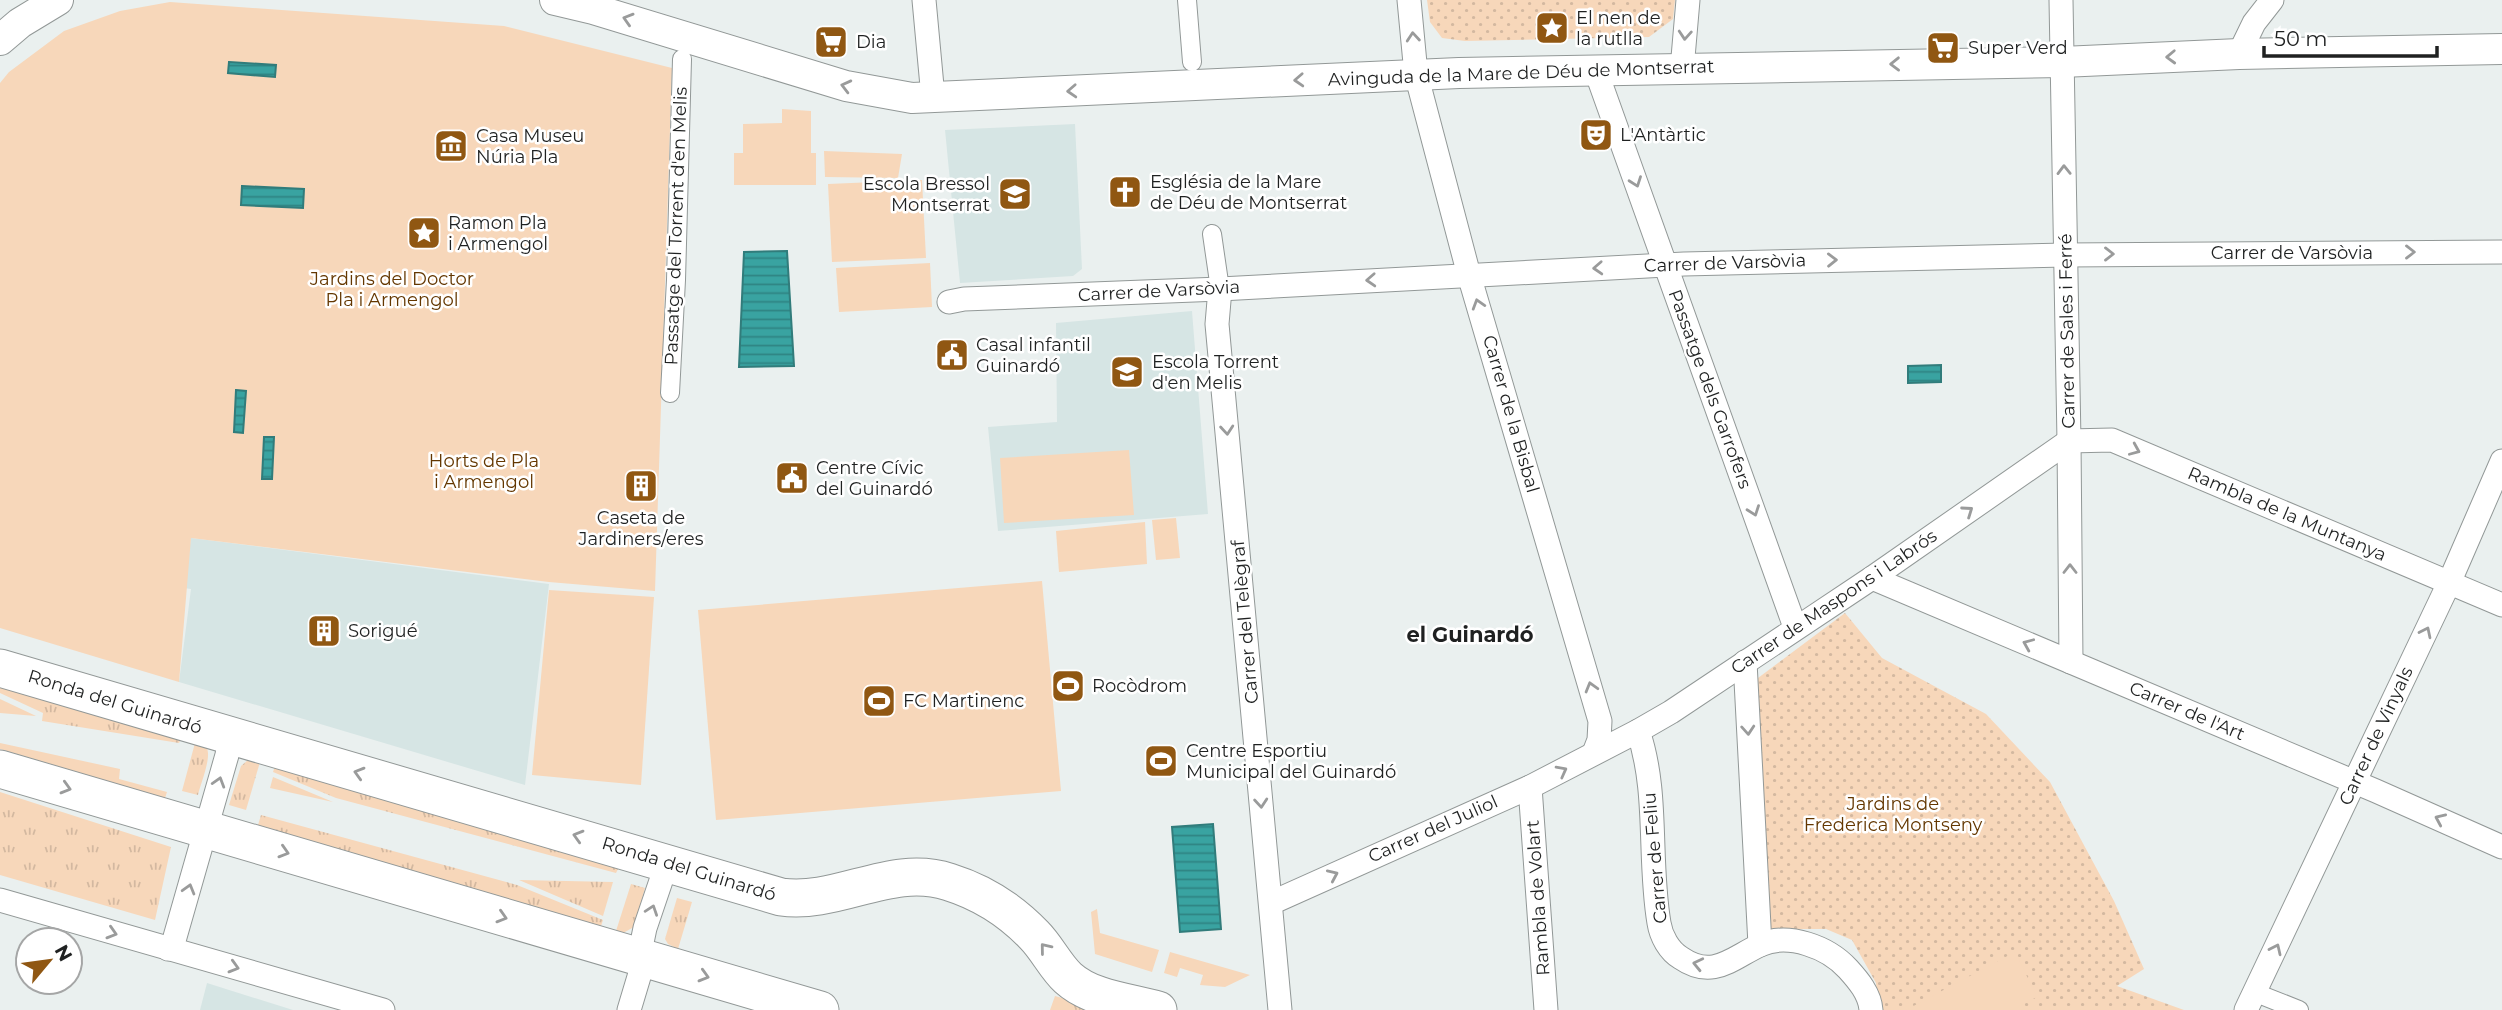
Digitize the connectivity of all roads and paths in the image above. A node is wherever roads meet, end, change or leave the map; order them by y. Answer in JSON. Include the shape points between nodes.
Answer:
{"nodes":[{"id":1,"x":58,"y":0,"type":"edge"},
{"id":2,"x":555,"y":0,"type":"edge"},
{"id":3,"x":924,"y":0,"type":"edge"},
{"id":4,"x":1187,"y":0,"type":"edge"},
{"id":5,"x":1409,"y":0,"type":"edge"},
{"id":6,"x":1688,"y":0,"type":"edge"},
{"id":7,"x":2061,"y":0,"type":"edge"},
{"id":8,"x":2272,"y":0,"type":"edge"},
{"id":9,"x":0,"y":40,"type":"edge"},
{"id":10,"x":2502,"y":49,"type":"edge"},
{"id":11,"x":2239,"y":54,"type":"junction"},
{"id":12,"x":682,"y":59,"type":"dead end"},
{"id":13,"x":1192,"y":62,"type":"dead end"},
{"id":14,"x":2062,"y":62,"type":"junction"},
{"id":15,"x":1682,"y":69,"type":"junction"},
{"id":16,"x":1596,"y":71,"type":"junction"},
{"id":17,"x":1416,"y":74,"type":"junction"},
{"id":18,"x":933,"y":97,"type":"junction"},
{"id":19,"x":1212,"y":234,"type":"dead end"},
{"id":20,"x":2502,"y":252,"type":"edge"},
{"id":21,"x":2065,"y":254,"type":"junction"},
{"id":22,"x":1666,"y":265,"type":"junction"},
{"id":23,"x":1469,"y":275,"type":"junction"},
{"id":24,"x":1220,"y":289,"type":"junction"},
{"id":25,"x":949,"y":302,"type":"dead end"},
{"id":26,"x":670,"y":393,"type":"dead end"},
{"id":27,"x":2069,"y":441,"type":"junction"},
{"id":28,"x":2502,"y":461,"type":"edge"},
{"id":29,"x":1872,"y":578,"type":"junction"},
{"id":30,"x":2449,"y":583,"type":"junction"},
{"id":31,"x":2502,"y":605,"type":"edge"},
{"id":32,"x":1796,"y":627,"type":"junction"},
{"id":33,"x":1745,"y":662,"type":"junction"},
{"id":34,"x":2071,"y":662,"type":"junction"},
{"id":35,"x":0,"y":668,"type":"edge"},
{"id":36,"x":1638,"y":731,"type":"junction"},
{"id":37,"x":230,"y":736,"type":"junction"},
{"id":38,"x":1594,"y":753,"type":"junction"},
{"id":39,"x":0,"y":769,"type":"edge"},
{"id":40,"x":2354,"y":782,"type":"junction"},
{"id":41,"x":1530,"y":787,"type":"junction"},
{"id":42,"x":205,"y":828,"type":"junction"},
{"id":43,"x":2502,"y":847,"type":"edge"},
{"id":44,"x":667,"y":863,"type":"junction"},
{"id":45,"x":0,"y":900,"type":"edge"},
{"id":46,"x":1271,"y":903,"type":"junction"},
{"id":47,"x":1760,"y":945,"type":"junction"},
{"id":48,"x":168,"y":948,"type":"junction"},
{"id":49,"x":639,"y":957,"type":"junction"},
{"id":50,"x":2251,"y":1001,"type":"edge"},
{"id":51,"x":383,"y":1010,"type":"edge"},
{"id":52,"x":629,"y":1010,"type":"edge"},
{"id":53,"x":820,"y":1010,"type":"edge"},
{"id":54,"x":1158,"y":1010,"type":"edge"},
{"id":55,"x":1280,"y":1010,"type":"edge"},
{"id":56,"x":1546,"y":1010,"type":"edge"},
{"id":57,"x":1871,"y":1010,"type":"edge"},
{"id":58,"x":2299,"y":1010,"type":"edge"}],
"edges":[{"from":1,"to":9,"type":"street"},
{"from":18,"to":2,"type":"street","name":"Avinguda de la Mare de Déu de Montserrat","one_way":true,"via":[[886,95],[846,86]]},
{"from":3,"to":18,"type":"street"},
{"from":4,"to":13,"type":"street"},
{"from":17,"to":5,"type":"street","name":"Carrer de la Bisbal","one_way":true},
{"from":6,"to":15,"type":"street","one_way":true},
{"from":7,"to":14,"type":"street","name":"Carrer de Sales i Ferré"},
{"from":8,"to":11,"type":"street"},
{"from":10,"to":11,"type":"street","name":"Avinguda de la Mare de Déu de Montserrat"},
{"from":11,"to":14,"type":"street","name":"Avinguda de la Mare de Déu de Montserrat","one_way":true},
{"from":12,"to":26,"type":"street","name":"Passatge del Torrent d'en Melis"},
{"from":14,"to":15,"type":"street","name":"Avinguda de la Mare de Déu de Montserrat","one_way":true},
{"from":21,"to":14,"type":"street","name":"Carrer de Sales i Ferré","one_way":true},
{"from":15,"to":16,"type":"street","name":"Avinguda de la Mare de Déu de Montserrat"},
{"from":16,"to":17,"type":"street","name":"Avinguda de la Mare de Déu de Montserrat"},
{"from":16,"to":22,"type":"street","name":"Passatge dels Garrofers","one_way":true},
{"from":17,"to":18,"type":"street","name":"Avinguda de la Mare de Déu de Montserrat","one_way":true},
{"from":17,"to":23,"type":"street","name":"Carrer de la Bisbal"},
{"from":19,"to":24,"type":"street","name":"Carrer del Telègraf"},
{"from":21,"to":20,"type":"street","name":"Carrer de Varsòvia","one_way":true},
{"from":22,"to":21,"type":"street","name":"Carrer de Varsòvia","one_way":true},
{"from":21,"to":27,"type":"street","name":"Carrer de Sales i Ferré"},
{"from":22,"to":23,"type":"street","name":"Carrer de Varsòvia","one_way":true},
{"from":22,"to":32,"type":"street","name":"Passatge dels Garrofers","one_way":true},
{"from":23,"to":24,"type":"street","name":"Carrer de Varsòvia","one_way":true},
{"from":38,"to":23,"type":"street","name":"Carrer de la Bisbal","one_way":true,"via":[[1601,730],[1594,696]]},
{"from":24,"to":25,"type":"street","name":"Carrer de Varsòvia"},
{"from":24,"to":46,"type":"street","name":"Carrer del Telègraf","one_way":true,"via":[[1217,324]]},
{"from":29,"to":27,"type":"street","name":"Carrer de Maspons i Labrós","one_way":true},
{"from":27,"to":30,"type":"street","name":"Rambla de la Muntanya","one_way":true,"via":[[2112,440]]},
{"from":34,"to":27,"type":"street","name":"Carrer de Sales i Ferré","one_way":true},
{"from":28,"to":30,"type":"street","name":"Carrer de Vinyals"},
{"from":29,"to":32,"type":"street","name":"Carrer de Maspons i Labrós"},
{"from":34,"to":29,"type":"street","name":"Carrer de l'Art","one_way":true},
{"from":30,"to":31,"type":"street","name":"Rambla de la Muntanya"},
{"from":40,"to":30,"type":"street","name":"Carrer de Vinyals","one_way":true},
{"from":32,"to":33,"type":"street","name":"Carrer de Maspons i Labrós"},
{"from":33,"to":36,"type":"street","name":"Carrer de Maspons i Labrós"},
{"from":33,"to":47,"type":"street","one_way":true},
{"from":34,"to":40,"type":"street","name":"Carrer de l'Art"},
{"from":35,"to":37,"type":"main road","name":"Ronda del Guinardó"},
{"from":36,"to":38,"type":"street","name":"Carrer de Maspons i Labrós"},
{"from":47,"to":36,"type":"street","name":"Carrer de Feliu","one_way":true,"via":[[1731,962],[1709,967],[1683,960],[1669,948],[1659,924],[1648,769]]},
{"from":42,"to":37,"type":"street","one_way":true},
{"from":44,"to":37,"type":"main road","name":"Ronda del Guinardó","one_way":true},
{"from":41,"to":38,"type":"street","name":"Carrer del Juliol","one_way":true},
{"from":39,"to":42,"type":"main road","one_way":true},
{"from":43,"to":40,"type":"street","name":"Carrer de l'Art","one_way":true},
{"from":50,"to":40,"type":"street","name":"Carrer de Vinyals","one_way":true},
{"from":46,"to":41,"type":"street","name":"Carrer del Juliol","one_way":true},
{"from":41,"to":56,"type":"street","name":"Rambla de Volart"},
{"from":48,"to":42,"type":"street","one_way":true,"via":[[173,944]]},
{"from":42,"to":49,"type":"main road","one_way":true},
{"from":49,"to":44,"type":"street","one_way":true},
{"from":54,"to":44,"type":"main road","name":"Ronda del Guinardó","one_way":true,"via":[[1076,984],[1034,935],[1001,906],[946,881],[914,876],[881,880],[800,900]]},
{"from":45,"to":48,"type":"street","one_way":true},
{"from":46,"to":55,"type":"street","name":"Carrer del Telègraf"},
{"from":47,"to":57,"type":"street","name":"Carrer de Feliu","via":[[1788,940],[1828,953],[1860,982]]},
{"from":48,"to":51,"type":"street","one_way":true},
{"from":49,"to":52,"type":"street","via":[[641,970]]},
{"from":49,"to":53,"type":"main road","one_way":true},
{"from":50,"to":58,"type":"street"}]}
